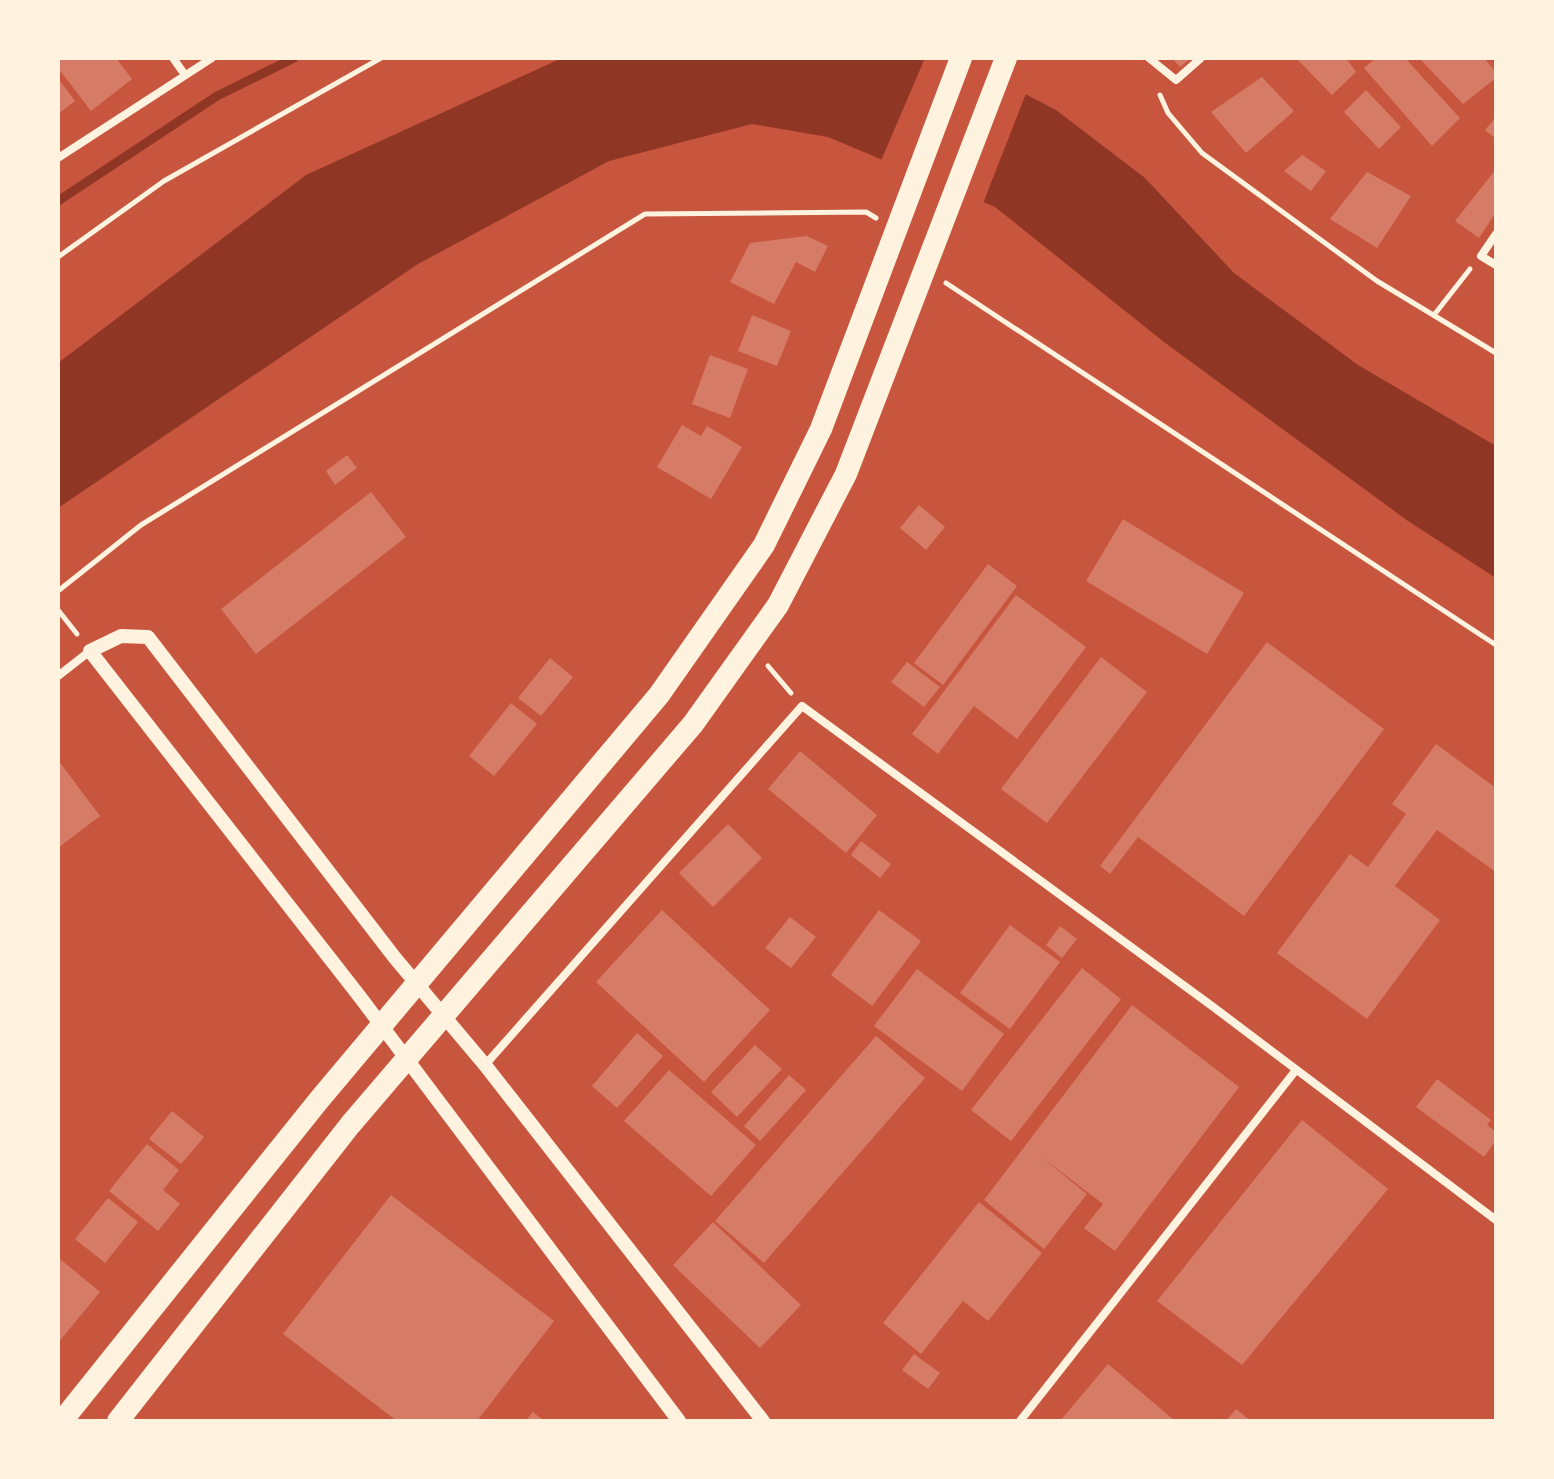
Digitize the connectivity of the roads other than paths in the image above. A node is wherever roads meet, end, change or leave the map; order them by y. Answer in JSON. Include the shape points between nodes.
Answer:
{"nodes":[{"id":1,"x":173,"y":58,"type":"edge"},
{"id":2,"x":212,"y":58,"type":"edge"},
{"id":3,"x":961,"y":58,"type":"edge"},
{"id":4,"x":1006,"y":58,"type":"edge"},
{"id":5,"x":1149,"y":58,"type":"edge"},
{"id":6,"x":1201,"y":58,"type":"edge"},
{"id":7,"x":185,"y":75,"type":"junction"},
{"id":8,"x":58,"y":158,"type":"edge"},
{"id":9,"x":1496,"y":234,"type":"edge"},
{"id":10,"x":1496,"y":265,"type":"edge"},
{"id":11,"x":90,"y":651,"type":"junction"},
{"id":12,"x":58,"y":676,"type":"edge"},
{"id":13,"x":417,"y":985,"type":"junction"},
{"id":14,"x":443,"y":1016,"type":"junction"},
{"id":15,"x":382,"y":1027,"type":"junction"},
{"id":16,"x":406,"y":1060,"type":"junction"},
{"id":17,"x":485,"y":1065,"type":"junction"},
{"id":18,"x":1296,"y":1070,"type":"junction"},
{"id":19,"x":1496,"y":1220,"type":"edge"},
{"id":20,"x":62,"y":1421,"type":"edge"},
{"id":21,"x":118,"y":1421,"type":"edge"},
{"id":22,"x":679,"y":1421,"type":"edge"},
{"id":23,"x":763,"y":1421,"type":"edge"},
{"id":24,"x":1020,"y":1421,"type":"edge"}],
"edges":[{"from":1,"to":7,"type":"street"},
{"from":2,"to":7,"type":"street"},
{"from":3,"to":13,"type":"highway","via":[[821,429],[764,545],[659,695]]},
{"from":4,"to":14,"type":"highway","via":[[846,474],[778,605],[693,724]]},
{"from":5,"to":6,"type":"street","via":[[1176,80]]},
{"from":7,"to":8,"type":"street"},
{"from":9,"to":10,"type":"street","via":[[1481,256]]},
{"from":11,"to":12,"type":"street"},
{"from":11,"to":13,"type":"street","via":[[121,636],[148,637]]},
{"from":11,"to":15,"type":"street"},
{"from":13,"to":14,"type":"street"},
{"from":13,"to":15,"type":"highway"},
{"from":14,"to":16,"type":"highway"},
{"from":14,"to":17,"type":"street"},
{"from":15,"to":16,"type":"street"},
{"from":15,"to":20,"type":"highway"},
{"from":16,"to":21,"type":"highway"},
{"from":16,"to":22,"type":"street"},
{"from":17,"to":18,"type":"street","via":[[802,706]]},
{"from":17,"to":23,"type":"street"},
{"from":18,"to":19,"type":"street"},
{"from":18,"to":24,"type":"street"}]}
